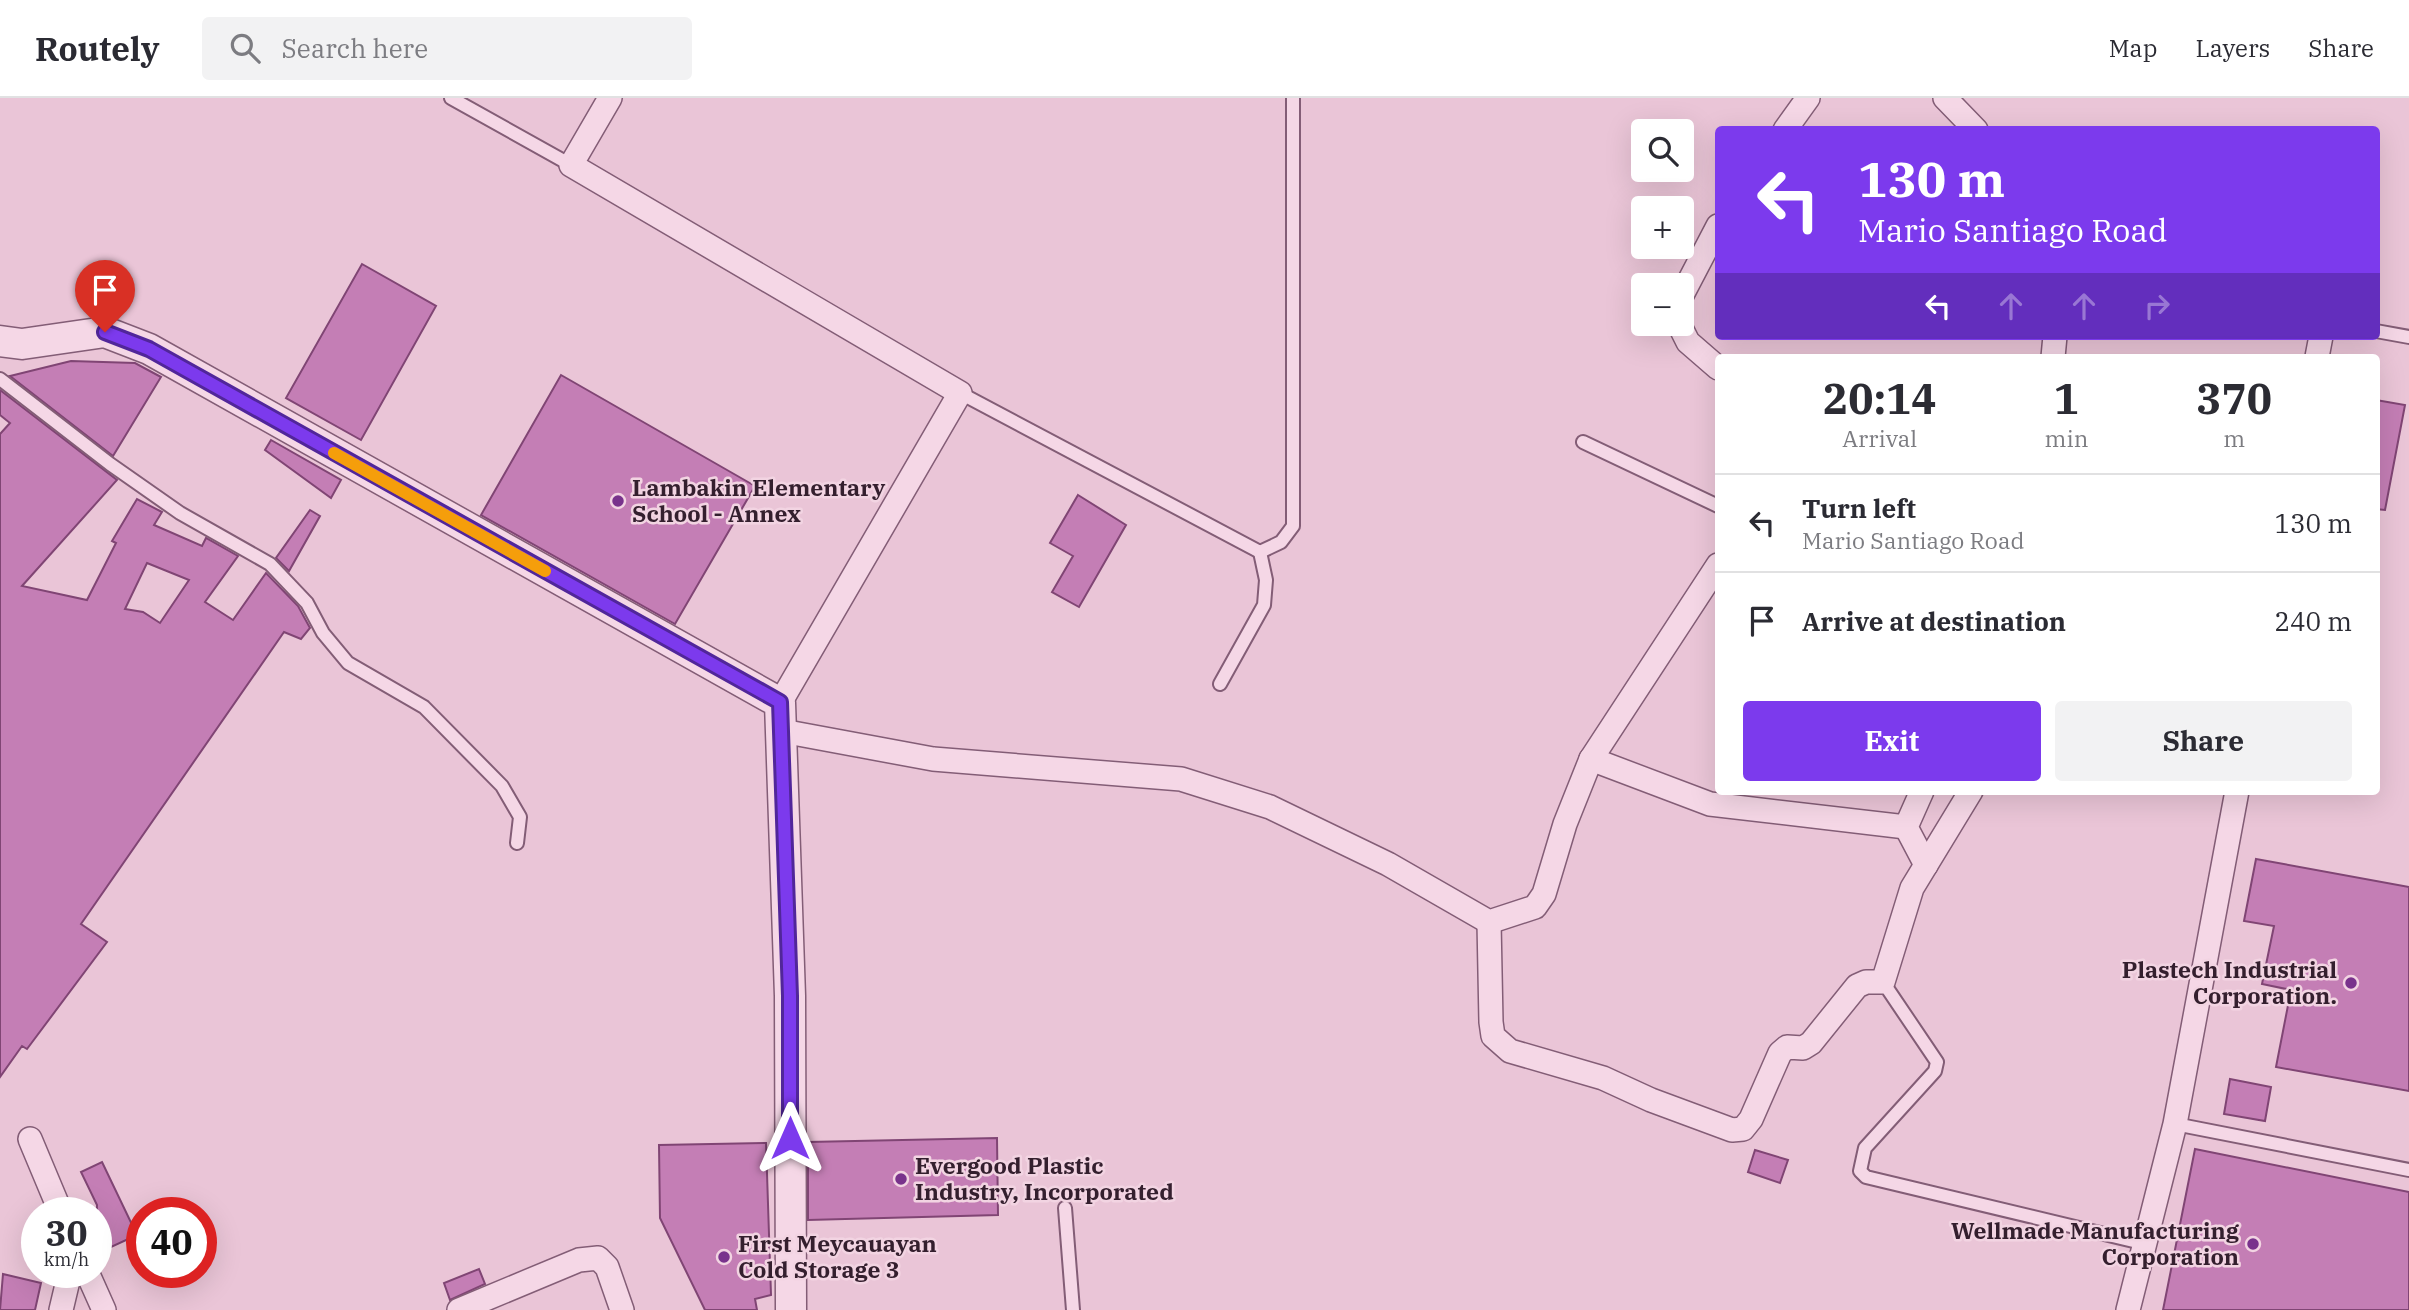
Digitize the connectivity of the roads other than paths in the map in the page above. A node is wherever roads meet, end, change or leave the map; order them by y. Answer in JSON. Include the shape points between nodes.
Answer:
{"nodes":[{"id":1,"x":451,"y":98,"type":"edge"},
{"id":2,"x":610,"y":98,"type":"edge"},
{"id":3,"x":1293,"y":98,"type":"edge"},
{"id":4,"x":1808,"y":98,"type":"edge"},
{"id":5,"x":1945,"y":98,"type":"edge"},
{"id":6,"x":1788,"y":126,"type":"edge"},
{"id":7,"x":1972,"y":126,"type":"edge"},
{"id":8,"x":571,"y":166,"type":"junction"},
{"id":9,"x":1715,"y":232,"type":"edge"},
{"id":10,"x":1693,"y":273,"type":"edge"},
{"id":11,"x":2380,"y":332,"type":"edge"},
{"id":12,"x":1685,"y":336,"type":"edge"},
{"id":13,"x":2409,"y":337,"type":"edge"},
{"id":14,"x":0,"y":341,"type":"edge"},
{"id":15,"x":1715,"y":365,"type":"edge"},
{"id":16,"x":0,"y":379,"type":"edge"},
{"id":17,"x":960,"y":393,"type":"junction"},
{"id":18,"x":1583,"y":442,"type":"dead end"},
{"id":19,"x":1715,"y":505,"type":"edge"},
{"id":20,"x":1260,"y":552,"type":"junction"},
{"id":21,"x":1715,"y":570,"type":"edge"},
{"id":22,"x":1220,"y":684,"type":"dead end"},
{"id":23,"x":781,"y":717,"type":"junction"},
{"id":24,"x":1591,"y":759,"type":"junction"},
{"id":25,"x":1920,"y":795,"type":"edge"},
{"id":26,"x":1969,"y":795,"type":"edge"},
{"id":27,"x":2236,"y":795,"type":"edge"},
{"id":28,"x":1906,"y":827,"type":"junction"},
{"id":29,"x":517,"y":843,"type":"dead end"},
{"id":30,"x":1926,"y":865,"type":"junction"},
{"id":31,"x":1489,"y":922,"type":"junction"},
{"id":32,"x":1883,"y":982,"type":"junction"},
{"id":33,"x":2175,"y":1124,"type":"junction"},
{"id":34,"x":30,"y":1139,"type":"dead end"},
{"id":35,"x":2409,"y":1170,"type":"edge"},
{"id":36,"x":54,"y":1197,"type":"edge"},
{"id":37,"x":1065,"y":1209,"type":"dead end"},
{"id":38,"x":2146,"y":1244,"type":"junction"},
{"id":39,"x":66,"y":1288,"type":"edge"},
{"id":40,"x":94,"y":1288,"type":"edge"},
{"id":41,"x":61,"y":1310,"type":"edge"},
{"id":42,"x":104,"y":1310,"type":"edge"},
{"id":43,"x":459,"y":1310,"type":"edge"},
{"id":44,"x":622,"y":1310,"type":"edge"},
{"id":45,"x":791,"y":1310,"type":"edge"},
{"id":46,"x":1073,"y":1310,"type":"edge"},
{"id":47,"x":2128,"y":1310,"type":"edge"}],
"edges":[{"from":1,"to":8,"type":"lane"},
{"from":2,"to":8,"type":"street"},
{"from":3,"to":20,"type":"lane","via":[[1293,526],[1281,542]]},
{"from":4,"to":6,"type":"street"},
{"from":5,"to":7,"type":"street"},
{"from":8,"to":17,"type":"street"},
{"from":9,"to":10,"type":"street"},
{"from":11,"to":13,"type":"lane"},
{"from":12,"to":15,"type":"street"},
{"from":14,"to":23,"type":"street","via":[[22,344],[105,332],[128,339]]},
{"from":16,"to":29,"type":"lane","via":[[170,506],[270,564],[307,603],[323,633],[348,663],[424,707],[502,786],[520,817]]},
{"from":17,"to":20,"type":"lane"},
{"from":17,"to":23,"type":"street"},
{"from":18,"to":19,"type":"lane"},
{"from":20,"to":22,"type":"lane","via":[[1266,580],[1264,605]]},
{"from":21,"to":24,"type":"street"},
{"from":23,"to":31,"type":"street","via":[[933,758],[1181,779],[1270,807],[1388,864]]},
{"from":23,"to":45,"type":"street","via":[[790,996]]},
{"from":24,"to":28,"type":"street","via":[[1710,804]]},
{"from":24,"to":31,"type":"street","via":[[1544,894],[1535,907]]},
{"from":25,"to":28,"type":"street"},
{"from":26,"to":30,"type":"street"},
{"from":27,"to":33,"type":"street"},
{"from":28,"to":30,"type":"street"},
{"from":30,"to":32,"type":"street","via":[[1912,888]]},
{"from":31,"to":32,"type":"street","via":[[1491,1022],[1499,1043],[1534,1060],[1603,1077],[1732,1130],[1743,1129],[1751,1119],[1780,1053],[1787,1047],[1803,1048],[1811,1043],[1857,986]]},
{"from":32,"to":38,"type":"lane","via":[[1937,1062],[1935,1071],[1865,1148],[1860,1171],[1866,1177]]},
{"from":33,"to":35,"type":"lane"},
{"from":33,"to":38,"type":"street"},
{"from":34,"to":36,"type":"street"},
{"from":37,"to":46,"type":"lane"},
{"from":38,"to":47,"type":"street"},
{"from":39,"to":41,"type":"street"},
{"from":40,"to":42,"type":"street"},
{"from":43,"to":44,"type":"street","via":[[579,1260],[598,1258],[607,1267]]}]}
